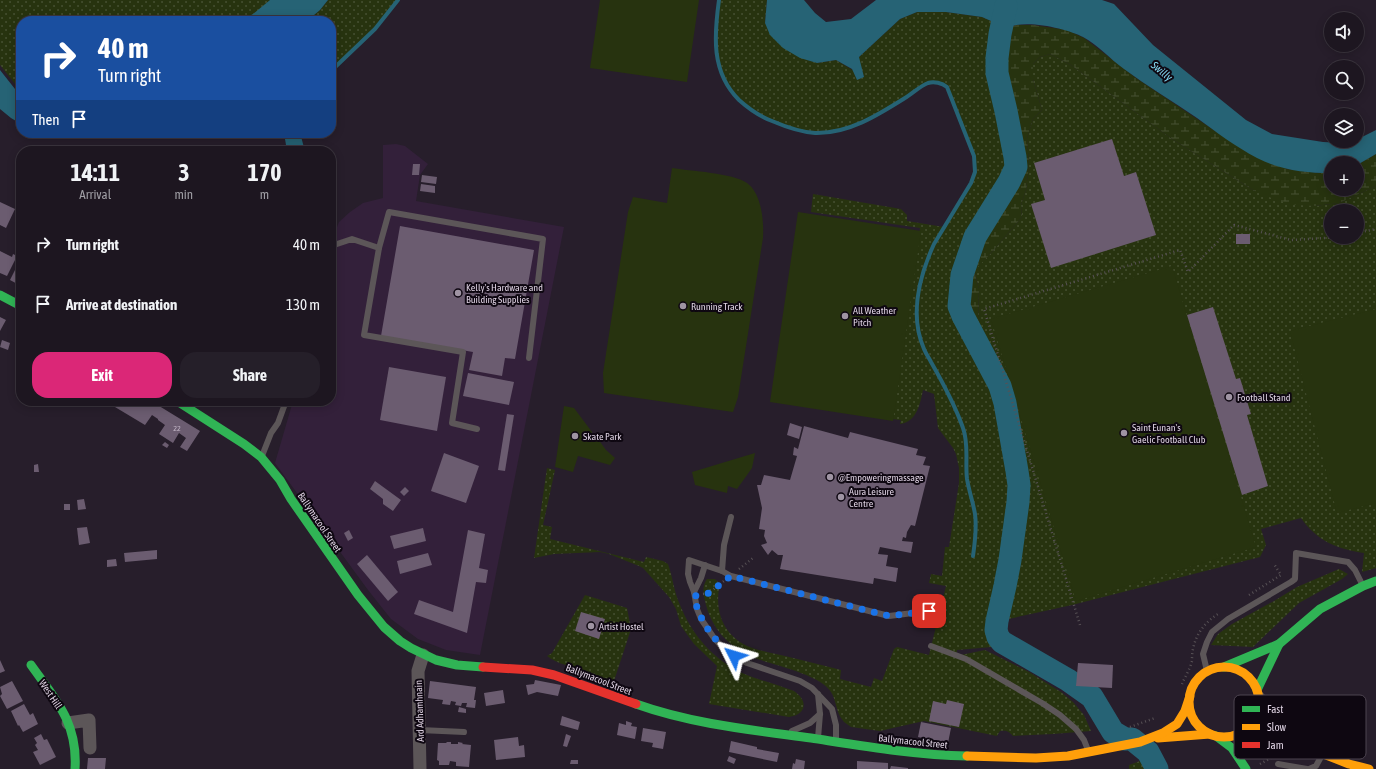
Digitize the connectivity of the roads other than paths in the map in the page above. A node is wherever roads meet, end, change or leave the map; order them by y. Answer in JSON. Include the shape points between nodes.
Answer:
{"nodes":[{"id":1,"x":336,"y":244,"type":"edge"},
{"id":2,"x":379,"y":248,"type":"junction"},
{"id":3,"x":0,"y":295,"type":"edge"},
{"id":4,"x":16,"y":303,"type":"edge"},
{"id":5,"x":529,"y":358,"type":"dead end"},
{"id":6,"x":185,"y":406,"type":"edge"},
{"id":7,"x":284,"y":406,"type":"edge"},
{"id":8,"x":477,"y":428,"type":"dead end"},
{"id":9,"x":261,"y":457,"type":"junction"},
{"id":10,"x":731,"y":517,"type":"dead end"},
{"id":11,"x":705,"y":565,"type":"junction"},
{"id":12,"x":722,"y":571,"type":"junction"},
{"id":13,"x":1376,"y":581,"type":"edge"},
{"id":14,"x":1363,"y":586,"type":"junction"},
{"id":15,"x":694,"y":594,"type":"junction"},
{"id":16,"x":929,"y":611,"type":"dead end"},
{"id":17,"x":1279,"y":644,"type":"junction"},
{"id":18,"x":931,"y":646,"type":"dead end"},
{"id":19,"x":423,"y":655,"type":"junction"},
{"id":20,"x":31,"y":665,"type":"dead end"},
{"id":21,"x":1224,"y":667,"type":"junction"},
{"id":22,"x":1207,"y":672,"type":"junction"},
{"id":23,"x":818,"y":694,"type":"junction"},
{"id":24,"x":1258,"y":694,"type":"joint"},
{"id":25,"x":1190,"y":696,"type":"junction"},
{"id":26,"x":820,"y":714,"type":"junction"},
{"id":27,"x":68,"y":723,"type":"junction"},
{"id":28,"x":420,"y":730,"type":"junction"},
{"id":29,"x":464,"y":732,"type":"dead end"},
{"id":30,"x":784,"y":735,"type":"junction"},
{"id":31,"x":1213,"y":735,"type":"junction"},
{"id":32,"x":1234,"y":735,"type":"edge"},
{"id":33,"x":818,"y":740,"type":"junction"},
{"id":34,"x":836,"y":742,"type":"junction"},
{"id":35,"x":1141,"y":742,"type":"junction"},
{"id":36,"x":90,"y":748,"type":"dead end"},
{"id":37,"x":1234,"y":751,"type":"edge"},
{"id":38,"x":1089,"y":753,"type":"junction"},
{"id":39,"x":1240,"y":759,"type":"edge"},
{"id":40,"x":1245,"y":759,"type":"edge"},
{"id":41,"x":1320,"y":759,"type":"edge"},
{"id":42,"x":1336,"y":759,"type":"edge"},
{"id":43,"x":1036,"y":763,"type":"edge"},
{"id":44,"x":1278,"y":764,"type":"dead end"},
{"id":45,"x":75,"y":769,"type":"edge"},
{"id":46,"x":420,"y":769,"type":"edge"},
{"id":47,"x":1247,"y":769,"type":"edge"},
{"id":48,"x":1308,"y":769,"type":"edge"},
{"id":49,"x":1369,"y":769,"type":"edge"}],
"edges":[{"from":1,"to":2,"type":"lane","via":[[352,239]]},
{"from":2,"to":5,"type":"lane","via":[[389,212],[543,239]]},
{"from":2,"to":8,"type":"lane","via":[[364,335],[463,352],[452,423]]},
{"from":3,"to":4,"type":"main road"},
{"from":6,"to":9,"type":"main road","name":"Ballymacool Street"},
{"from":7,"to":9,"type":"lane"},
{"from":9,"to":19,"type":"main road","name":"Ballymacool Street","via":[[280,480],[358,595],[400,641]]},
{"from":10,"to":12,"type":"lane","via":[[724,545]]},
{"from":11,"to":12,"type":"lane"},
{"from":11,"to":15,"type":"lane"},
{"from":11,"to":15,"type":"lane","via":[[689,560],[688,574]]},
{"from":12,"to":16,"type":"lane","via":[[731,576],[889,616]]},
{"from":13,"to":14,"type":"main road"},
{"from":14,"to":17,"type":"main road","via":[[1320,609]]},
{"from":14,"to":22,"type":"lane","via":[[1348,562],[1296,553],[1295,579],[1228,619],[1212,632],[1203,654]]},
{"from":15,"to":23,"type":"lane","via":[[701,619],[723,648],[747,663],[808,684]]},
{"from":17,"to":21,"type":"main road"},
{"from":17,"to":24,"type":"main road"},
{"from":18,"to":38,"type":"lane","via":[[987,670],[1060,715],[1076,729]]},
{"from":19,"to":28,"type":"street","name":"Ard Adhamhnain","via":[[418,671]]},
{"from":19,"to":30,"type":"main road","name":"Ballymacool Street","via":[[457,664],[554,674],[665,714],[715,725]]},
{"from":20,"to":27,"type":"main road","name":"West Hill"},
{"from":21,"to":22,"type":"main road"},
{"from":21,"to":24,"type":"main road","via":[[1246,674],[1254,683]]},
{"from":22,"to":25,"type":"main road","via":[[1197,680]]},
{"from":23,"to":26,"type":"lane"},
{"from":23,"to":34,"type":"lane","via":[[832,709],[836,725]]},
{"from":25,"to":31,"type":"main road","via":[[1194,720],[1202,729]]},
{"from":25,"to":35,"type":"main road","via":[[1185,712],[1177,724]]},
{"from":26,"to":30,"type":"lane","via":[[810,723]]},
{"from":26,"to":33,"type":"lane"},
{"from":27,"to":36,"type":"street","via":[[89,720]]},
{"from":27,"to":45,"type":"main road","name":"West Hill","via":[[76,752]]},
{"from":28,"to":29,"type":"lane"},
{"from":28,"to":46,"type":"street","name":"Ard Adhamhnain"},
{"from":30,"to":33,"type":"main road","name":"Ballymacool Street"},
{"from":31,"to":32,"type":"main road"},
{"from":31,"to":35,"type":"main road","via":[[1165,737]]},
{"from":31,"to":37,"type":"main road"},
{"from":33,"to":34,"type":"main road","name":"Ballymacool Street"},
{"from":34,"to":43,"type":"main road","name":"Ballymacool Street","via":[[918,753]]},
{"from":35,"to":38,"type":"main road","name":"Ballymacool Street"},
{"from":38,"to":43,"type":"main road","name":"Ballymacool Street"},
{"from":39,"to":47,"type":"main road"},
{"from":40,"to":47,"type":"main road"},
{"from":41,"to":48,"type":"lane","via":[[1316,766]]},
{"from":42,"to":49,"type":"main road"},
{"from":44,"to":48,"type":"lane"}]}
